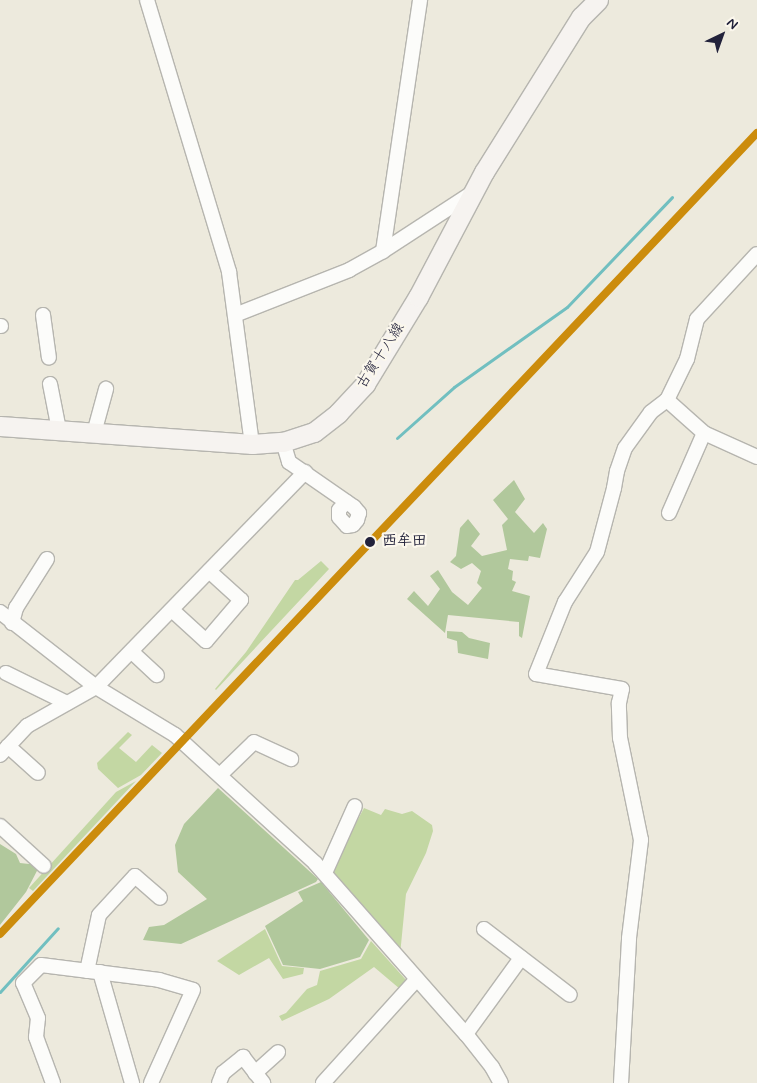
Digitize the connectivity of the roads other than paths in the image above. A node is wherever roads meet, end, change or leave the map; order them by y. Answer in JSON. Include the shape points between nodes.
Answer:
{"nodes":[{"id":1,"x":147,"y":0,"type":"edge"},
{"id":2,"x":420,"y":0,"type":"edge"},
{"id":3,"x":598,"y":0,"type":"edge"},
{"id":4,"x":472,"y":192,"type":"junction"},
{"id":5,"x":383,"y":251,"type":"junction"},
{"id":6,"x":757,"y":254,"type":"edge"},
{"id":7,"x":43,"y":315,"type":"dead end"},
{"id":8,"x":235,"y":315,"type":"junction"},
{"id":9,"x":49,"y":358,"type":"dead end"},
{"id":10,"x":50,"y":384,"type":"dead end"},
{"id":11,"x":106,"y":390,"type":"dead end"},
{"id":12,"x":667,"y":400,"type":"junction"},
{"id":13,"x":0,"y":426,"type":"edge"},
{"id":14,"x":59,"y":430,"type":"junction"},
{"id":15,"x":94,"y":432,"type":"junction"},
{"id":16,"x":704,"y":433,"type":"junction"},
{"id":17,"x":283,"y":442,"type":"junction"},
{"id":18,"x":252,"y":444,"type":"junction"},
{"id":19,"x":757,"y":457,"type":"edge"},
{"id":20,"x":305,"y":472,"type":"junction"},
{"id":21,"x":346,"y":502,"type":"dead end"},
{"id":22,"x":668,"y":513,"type":"dead end"},
{"id":23,"x":47,"y":559,"type":"dead end"},
{"id":24,"x":209,"y":571,"type":"junction"},
{"id":25,"x":172,"y":610,"type":"junction"},
{"id":26,"x":0,"y":612,"type":"edge"},
{"id":27,"x":12,"y":623,"type":"junction"},
{"id":28,"x":132,"y":652,"type":"junction"},
{"id":29,"x":6,"y":673,"type":"dead end"},
{"id":30,"x":157,"y":675,"type":"dead end"},
{"id":31,"x":96,"y":687,"type":"junction"},
{"id":32,"x":68,"y":703,"type":"junction"},
{"id":33,"x":4,"y":751,"type":"edge"},
{"id":34,"x":291,"y":759,"type":"dead end"},
{"id":35,"x":38,"y":773,"type":"dead end"},
{"id":36,"x":220,"y":775,"type":"junction"},
{"id":37,"x":355,"y":806,"type":"dead end"},
{"id":38,"x":0,"y":826,"type":"edge"},
{"id":39,"x":44,"y":866,"type":"dead end"},
{"id":40,"x":325,"y":873,"type":"junction"},
{"id":41,"x":160,"y":898,"type":"dead end"},
{"id":42,"x":484,"y":929,"type":"dead end"},
{"id":43,"x":521,"y":958,"type":"junction"},
{"id":44,"x":94,"y":972,"type":"junction"},
{"id":45,"x":417,"y":979,"type":"junction"},
{"id":46,"x":570,"y":995,"type":"dead end"},
{"id":47,"x":466,"y":1034,"type":"junction"},
{"id":48,"x":278,"y":1052,"type":"dead end"},
{"id":49,"x":259,"y":1078,"type":"edge"},
{"id":50,"x":330,"y":1080,"type":"edge"},
{"id":51,"x":53,"y":1083,"type":"edge"},
{"id":52,"x":132,"y":1083,"type":"edge"},
{"id":53,"x":152,"y":1083,"type":"edge"},
{"id":54,"x":219,"y":1083,"type":"edge"},
{"id":55,"x":501,"y":1083,"type":"edge"},
{"id":56,"x":621,"y":1083,"type":"edge"}],
"edges":[{"from":1,"to":8,"type":"street","via":[[229,272]]},
{"from":2,"to":5,"type":"street"},
{"from":3,"to":4,"type":"main road","name":"古賀十八線","via":[[581,18]]},
{"from":4,"to":5,"type":"street"},
{"from":4,"to":17,"type":"main road","name":"古賀十八線","via":[[423,289],[365,384],[338,413],[314,432]]},
{"from":5,"to":8,"type":"street","via":[[349,270]]},
{"from":6,"to":12,"type":"street","via":[[697,319],[687,359]]},
{"from":7,"to":9,"type":"street"},
{"from":8,"to":18,"type":"street"},
{"from":10,"to":14,"type":"street"},
{"from":11,"to":15,"type":"street"},
{"from":12,"to":16,"type":"street"},
{"from":12,"to":56,"type":"street","via":[[651,412],[625,448],[597,552],[565,602],[536,674],[622,689],[620,738],[641,840],[629,938]]},
{"from":13,"to":14,"type":"main road","name":"古賀十八線"},
{"from":14,"to":15,"type":"main road","name":"古賀十八線"},
{"from":15,"to":18,"type":"main road","name":"古賀十八線"},
{"from":16,"to":19,"type":"street"},
{"from":16,"to":22,"type":"street"},
{"from":17,"to":18,"type":"main road","name":"古賀十八線"},
{"from":17,"to":20,"type":"street","via":[[288,462]]},
{"from":20,"to":21,"type":"street"},
{"from":20,"to":24,"type":"street"},
{"from":23,"to":27,"type":"street","via":[[16,608]]},
{"from":24,"to":25,"type":"street"},
{"from":24,"to":25,"type":"street","via":[[241,600],[206,641]]},
{"from":25,"to":28,"type":"street"},
{"from":26,"to":27,"type":"street"},
{"from":27,"to":31,"type":"street"},
{"from":28,"to":30,"type":"street"},
{"from":28,"to":31,"type":"street"},
{"from":29,"to":32,"type":"street"},
{"from":31,"to":32,"type":"street"},
{"from":31,"to":36,"type":"street","via":[[175,735]]},
{"from":32,"to":33,"type":"street","via":[[27,726]]},
{"from":33,"to":35,"type":"street"},
{"from":34,"to":36,"type":"street","via":[[254,742]]},
{"from":36,"to":40,"type":"street"},
{"from":37,"to":40,"type":"street"},
{"from":38,"to":39,"type":"street"},
{"from":40,"to":45,"type":"street"},
{"from":41,"to":44,"type":"street","via":[[135,876],[95,913]]},
{"from":42,"to":43,"type":"street"},
{"from":43,"to":46,"type":"street"},
{"from":43,"to":47,"type":"street"},
{"from":44,"to":51,"type":"street","via":[[41,965],[23,983],[38,1018],[36,1037]]},
{"from":44,"to":52,"type":"street"},
{"from":44,"to":53,"type":"street","via":[[159,980],[193,990]]},
{"from":45,"to":47,"type":"street"},
{"from":45,"to":50,"type":"street"},
{"from":47,"to":55,"type":"street"},
{"from":48,"to":49,"type":"street"},
{"from":49,"to":54,"type":"street","via":[[243,1057],[223,1074]]}]}
